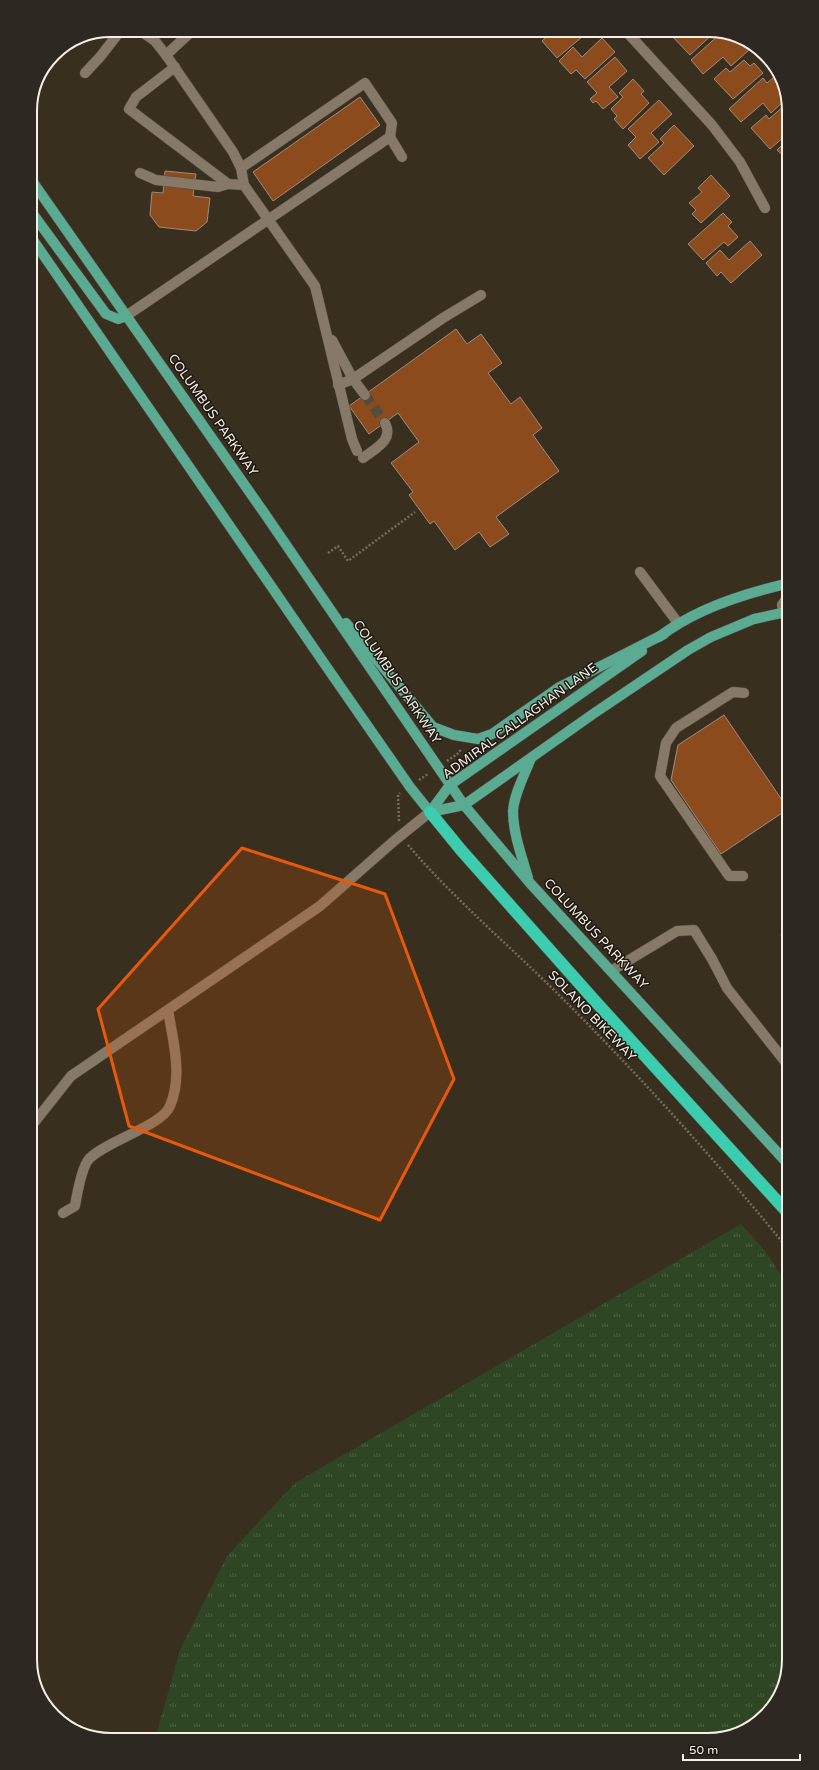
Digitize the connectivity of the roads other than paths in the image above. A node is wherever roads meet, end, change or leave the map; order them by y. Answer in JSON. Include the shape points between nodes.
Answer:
{"nodes":[{"id":1,"x":116,"y":37,"type":"edge"},
{"id":2,"x":149,"y":37,"type":"edge"},
{"id":3,"x":185,"y":37,"type":"edge"},
{"id":4,"x":631,"y":37,"type":"edge"},
{"id":5,"x":166,"y":55,"type":"junction"},
{"id":6,"x":175,"y":67,"type":"junction"},
{"id":7,"x":85,"y":73,"type":"dead end"},
{"id":8,"x":390,"y":138,"type":"junction"},
{"id":9,"x":402,"y":157,"type":"dead end"},
{"id":10,"x":241,"y":168,"type":"junction"},
{"id":11,"x":140,"y":173,"type":"dead end"},
{"id":12,"x":228,"y":184,"type":"junction"},
{"id":13,"x":244,"y":186,"type":"junction"},
{"id":14,"x":37,"y":188,"type":"edge"},
{"id":15,"x":766,"y":208,"type":"dead end"},
{"id":16,"x":37,"y":220,"type":"edge"},
{"id":17,"x":268,"y":221,"type":"junction"},
{"id":18,"x":37,"y":247,"type":"edge"},
{"id":19,"x":481,"y":295,"type":"dead end"},
{"id":20,"x":126,"y":316,"type":"junction"},
{"id":21,"x":325,"y":328,"type":"junction"},
{"id":22,"x":353,"y":379,"type":"junction"},
{"id":23,"x":338,"y":385,"type":"junction"},
{"id":24,"x":365,"y":395,"type":"tunnel mouth"},
{"id":25,"x":385,"y":423,"type":"tunnel mouth"},
{"id":26,"x":303,"y":571,"type":"junction"},
{"id":27,"x":640,"y":572,"type":"dead end"},
{"id":28,"x":782,"y":585,"type":"edge"},
{"id":29,"x":782,"y":615,"type":"edge"},
{"id":30,"x":678,"y":623,"type":"junction"},
{"id":31,"x":664,"y":634,"type":"junction"},
{"id":32,"x":744,"y":693,"type":"dead end"},
{"id":33,"x":530,"y":758,"type":"junction"},
{"id":34,"x":450,"y":785,"type":"junction"},
{"id":35,"x":464,"y":805,"type":"junction"},
{"id":36,"x":430,"y":812,"type":"junction"},
{"id":37,"x":742,"y":876,"type":"dead end"},
{"id":38,"x":529,"y":882,"type":"junction"},
{"id":39,"x":610,"y":971,"type":"junction"},
{"id":40,"x":168,"y":1010,"type":"junction"},
{"id":41,"x":782,"y":1058,"type":"edge"},
{"id":42,"x":37,"y":1119,"type":"edge"},
{"id":43,"x":782,"y":1157,"type":"edge"},
{"id":44,"x":782,"y":1206,"type":"edge"},
{"id":45,"x":63,"y":1213,"type":"dead end"}],
"edges":[{"from":1,"to":7,"type":"street"},
{"from":2,"to":5,"type":"street"},
{"from":3,"to":5,"type":"street"},
{"from":4,"to":15,"type":"street","via":[[712,125],[740,162]]},
{"from":5,"to":6,"type":"street"},
{"from":6,"to":10,"type":"street","via":[[233,152]]},
{"from":6,"to":12,"type":"street","via":[[136,97],[129,109]]},
{"from":8,"to":9,"type":"street"},
{"from":8,"to":10,"type":"street","via":[[392,123],[365,83]]},
{"from":8,"to":17,"type":"street"},
{"from":10,"to":13,"type":"street"},
{"from":11,"to":12,"type":"street","via":[[156,180],[218,187]]},
{"from":12,"to":13,"type":"street"},
{"from":13,"to":17,"type":"street"},
{"from":14,"to":20,"type":"main road","name":"COLUMBUS PARKWAY"},
{"from":16,"to":20,"type":"main road","via":[[106,314],[118,319]]},
{"from":17,"to":20,"type":"street"},
{"from":17,"to":21,"type":"street","via":[[315,286]]},
{"from":18,"to":36,"type":"main road","via":[[410,787]]},
{"from":19,"to":22,"type":"street"},
{"from":20,"to":26,"type":"main road","name":"COLUMBUS PARKWAY"},
{"from":21,"to":22,"type":"street"},
{"from":21,"to":23,"type":"street"},
{"from":22,"to":23,"type":"street"},
{"from":22,"to":24,"type":"street"},
{"from":23,"to":25,"type":"street","via":[[352,439],[360,455],[386,441],[388,430]]},
{"from":26,"to":31,"type":"main road","via":[[433,727],[461,737],[478,739],[492,734],[558,688]]},
{"from":26,"to":34,"type":"main road","name":"COLUMBUS PARKWAY"},
{"from":27,"to":30,"type":"street"},
{"from":28,"to":30,"type":"main road","name":"ADMIRAL CALLAGHAN LANE","via":[[723,602]]},
{"from":29,"to":33,"type":"main road","via":[[754,619],[711,636]]},
{"from":30,"to":31,"type":"main road","name":"ADMIRAL CALLAGHAN LANE"},
{"from":31,"to":34,"type":"main road","name":"ADMIRAL CALLAGHAN LANE"},
{"from":32,"to":37,"type":"street","via":[[733,692],[676,728],[666,743],[660,776],[729,876]]},
{"from":33,"to":35,"type":"main road"},
{"from":33,"to":38,"type":"main road","via":[[513,810],[514,827]]},
{"from":34,"to":35,"type":"main road","name":"COLUMBUS PARKWAY"},
{"from":34,"to":36,"type":"main road","name":"ADMIRAL CALLAGHAN LANE"},
{"from":35,"to":36,"type":"main road"},
{"from":35,"to":38,"type":"main road","name":"COLUMBUS PARKWAY"},
{"from":36,"to":40,"type":"street","via":[[320,906]]},
{"from":36,"to":44,"type":"highway","via":[[585,990]]},
{"from":38,"to":39,"type":"main road","name":"COLUMBUS PARKWAY"},
{"from":39,"to":41,"type":"street","via":[[677,931],[694,930],[727,988]]},
{"from":39,"to":43,"type":"main road","name":"COLUMBUS PARKWAY"},
{"from":40,"to":42,"type":"street","via":[[71,1076]]},
{"from":40,"to":45,"type":"street","via":[[177,1063],[170,1108],[156,1120],[107,1146],[88,1160],[75,1206]]}]}
